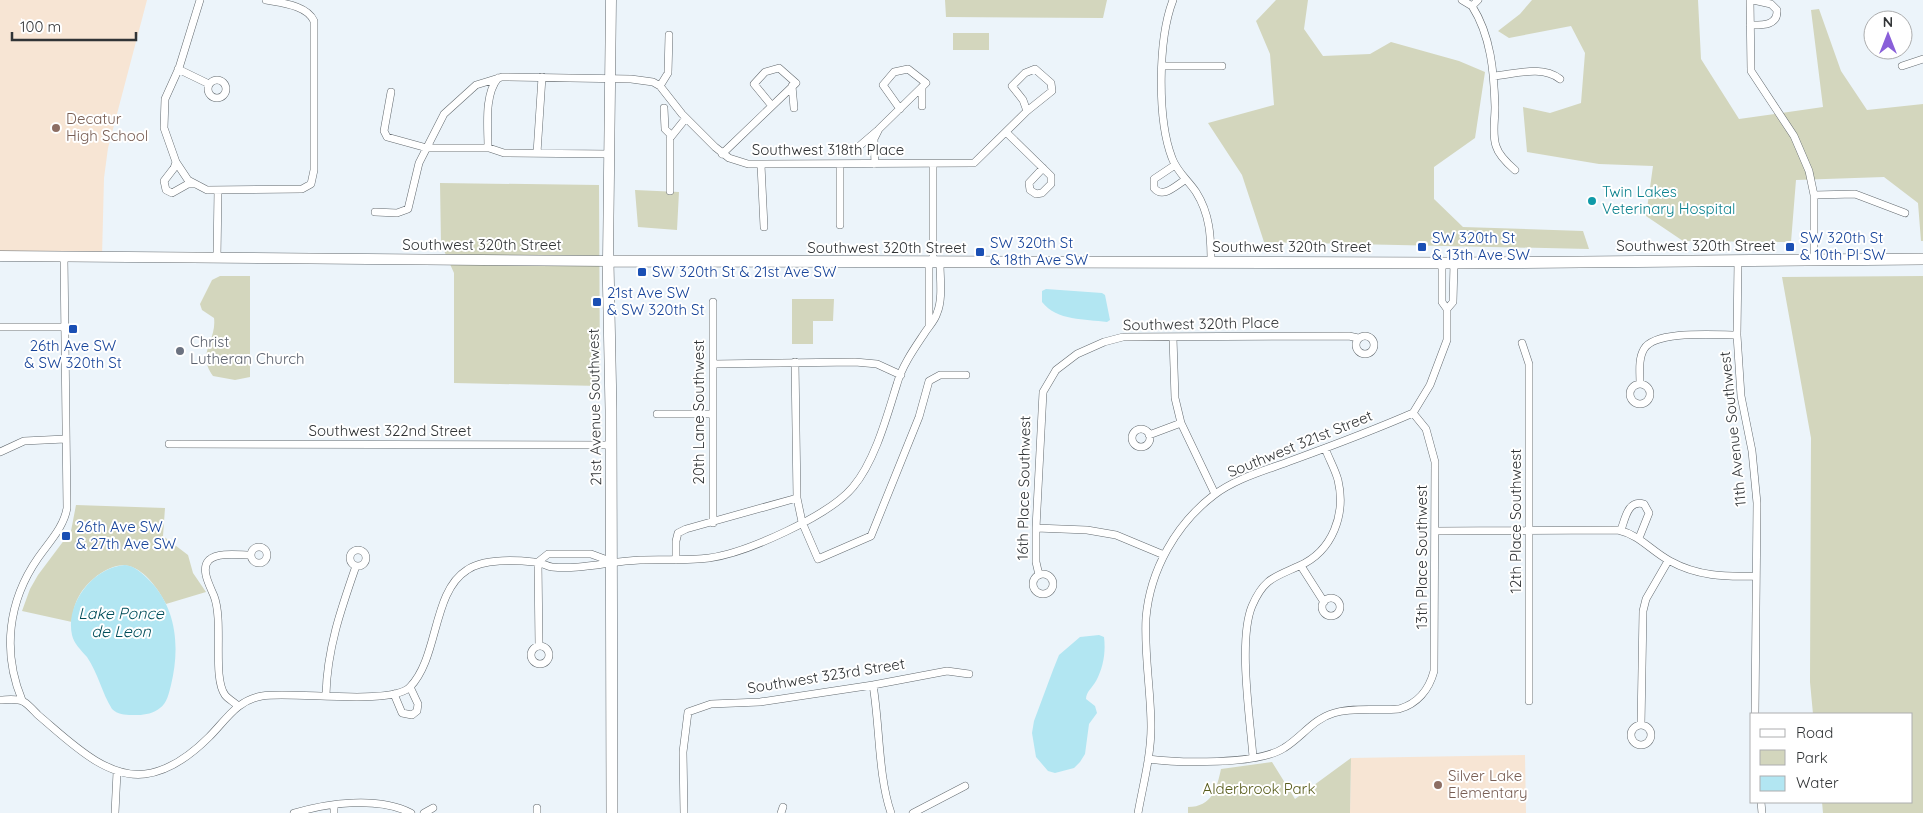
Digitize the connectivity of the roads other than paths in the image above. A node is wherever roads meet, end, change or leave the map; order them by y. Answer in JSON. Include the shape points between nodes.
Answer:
{"nodes":[{"id":1,"x":200,"y":0,"type":"edge"},
{"id":2,"x":266,"y":0,"type":"edge"},
{"id":3,"x":611,"y":0,"type":"edge"},
{"id":4,"x":1462,"y":0,"type":"edge"},
{"id":5,"x":1478,"y":0,"type":"edge"},
{"id":6,"x":1751,"y":0,"type":"edge"},
{"id":7,"x":1171,"y":1,"type":"edge"},
{"id":8,"x":1472,"y":6,"type":"junction"},
{"id":9,"x":1750,"y":25,"type":"junction"},
{"id":10,"x":670,"y":35,"type":"dead end"},
{"id":11,"x":1923,"y":59,"type":"edge"},
{"id":12,"x":1162,"y":66,"type":"junction"},
{"id":13,"x":1222,"y":66,"type":"dead end"},
{"id":14,"x":1902,"y":66,"type":"dead end"},
{"id":15,"x":178,"y":69,"type":"junction"},
{"id":16,"x":542,"y":76,"type":"junction"},
{"id":17,"x":1494,"y":76,"type":"junction"},
{"id":18,"x":498,"y":78,"type":"junction"},
{"id":19,"x":610,"y":79,"type":"junction"},
{"id":20,"x":1560,"y":79,"type":"dead end"},
{"id":21,"x":209,"y":84,"type":"dead end"},
{"id":22,"x":660,"y":86,"type":"junction"},
{"id":23,"x":792,"y":86,"type":"junction"},
{"id":24,"x":922,"y":87,"type":"junction"},
{"id":25,"x":391,"y":92,"type":"dead end"},
{"id":26,"x":772,"y":106,"type":"junction"},
{"id":27,"x":922,"y":106,"type":"dead end"},
{"id":28,"x":664,"y":108,"type":"dead end"},
{"id":29,"x":794,"y":108,"type":"dead end"},
{"id":30,"x":900,"y":109,"type":"junction"},
{"id":31,"x":1027,"y":111,"type":"junction"},
{"id":32,"x":686,"y":118,"type":"junction"},
{"id":33,"x":879,"y":129,"type":"junction"},
{"id":34,"x":1006,"y":132,"type":"junction"},
{"id":35,"x":671,"y":135,"type":"junction"},
{"id":36,"x":427,"y":148,"type":"junction"},
{"id":37,"x":488,"y":148,"type":"junction"},
{"id":38,"x":856,"y":149,"type":"dead end"},
{"id":39,"x":537,"y":153,"type":"junction"},
{"id":40,"x":610,"y":154,"type":"junction"},
{"id":41,"x":722,"y":154,"type":"junction"},
{"id":42,"x":176,"y":162,"type":"junction"},
{"id":43,"x":840,"y":164,"type":"junction"},
{"id":44,"x":874,"y":164,"type":"junction"},
{"id":45,"x":933,"y":164,"type":"junction"},
{"id":46,"x":761,"y":165,"type":"junction"},
{"id":47,"x":1175,"y":165,"type":"junction"},
{"id":48,"x":1043,"y":168,"type":"dead end"},
{"id":49,"x":1515,"y":170,"type":"dead end"},
{"id":50,"x":1185,"y":180,"type":"junction"},
{"id":51,"x":194,"y":184,"type":"junction"},
{"id":52,"x":218,"y":190,"type":"junction"},
{"id":53,"x":670,"y":191,"type":"dead end"},
{"id":54,"x":1814,"y":195,"type":"junction"},
{"id":55,"x":375,"y":212,"type":"dead end"},
{"id":56,"x":1905,"y":212,"type":"dead end"},
{"id":57,"x":840,"y":225,"type":"dead end"},
{"id":58,"x":764,"y":227,"type":"dead end"},
{"id":59,"x":0,"y":256,"type":"edge"},
{"id":60,"x":64,"y":257,"type":"junction"},
{"id":61,"x":217,"y":258,"type":"junction"},
{"id":62,"x":1923,"y":259,"type":"edge"},
{"id":63,"x":1814,"y":260,"type":"junction"},
{"id":64,"x":608,"y":261,"type":"junction"},
{"id":65,"x":1738,"y":261,"type":"junction"},
{"id":66,"x":1211,"y":262,"type":"junction"},
{"id":67,"x":934,"y":263,"type":"junction"},
{"id":68,"x":1442,"y":263,"type":"junction"},
{"id":69,"x":1454,"y":264,"type":"junction"},
{"id":70,"x":713,"y":302,"type":"dead end"},
{"id":71,"x":1447,"y":309,"type":"junction"},
{"id":72,"x":0,"y":327,"type":"edge"},
{"id":73,"x":64,"y":327,"type":"junction"},
{"id":74,"x":929,"y":327,"type":"junction"},
{"id":75,"x":1737,"y":335,"type":"junction"},
{"id":76,"x":1173,"y":338,"type":"junction"},
{"id":77,"x":1358,"y":338,"type":"dead end"},
{"id":78,"x":1522,"y":343,"type":"dead end"},
{"id":79,"x":795,"y":362,"type":"junction"},
{"id":80,"x":713,"y":364,"type":"junction"},
{"id":81,"x":900,"y":374,"type":"junction"},
{"id":82,"x":966,"y":375,"type":"dead end"},
{"id":83,"x":1640,"y":384,"type":"dead end"},
{"id":84,"x":1040,"y":400,"type":"joint"},
{"id":85,"x":1413,"y":413,"type":"junction"},
{"id":86,"x":657,"y":414,"type":"dead end"},
{"id":87,"x":713,"y":414,"type":"junction"},
{"id":88,"x":1181,"y":423,"type":"junction"},
{"id":89,"x":1149,"y":435,"type":"dead end"},
{"id":90,"x":65,"y":439,"type":"junction"},
{"id":91,"x":169,"y":444,"type":"dead end"},
{"id":92,"x":611,"y":445,"type":"junction"},
{"id":93,"x":1325,"y":448,"type":"junction"},
{"id":94,"x":0,"y":452,"type":"edge"},
{"id":95,"x":1215,"y":494,"type":"junction"},
{"id":96,"x":797,"y":498,"type":"junction"},
{"id":97,"x":802,"y":522,"type":"junction"},
{"id":98,"x":713,"y":523,"type":"junction"},
{"id":99,"x":1036,"y":528,"type":"junction"},
{"id":100,"x":1530,"y":530,"type":"junction"},
{"id":101,"x":1620,"y":530,"type":"junction"},
{"id":102,"x":1435,"y":531,"type":"junction"},
{"id":103,"x":1639,"y":538,"type":"junction"},
{"id":104,"x":250,"y":555,"type":"dead end"},
{"id":105,"x":1164,"y":555,"type":"junction"},
{"id":106,"x":676,"y":560,"type":"junction"},
{"id":107,"x":611,"y":561,"type":"junction"},
{"id":108,"x":1668,"y":561,"type":"junction"},
{"id":109,"x":538,"y":562,"type":"junction"},
{"id":110,"x":356,"y":566,"type":"dead end"},
{"id":111,"x":1301,"y":566,"type":"junction"},
{"id":112,"x":1039,"y":575,"type":"dead end"},
{"id":113,"x":1756,"y":576,"type":"junction"},
{"id":114,"x":1324,"y":602,"type":"dead end"},
{"id":115,"x":539,"y":646,"type":"dead end"},
{"id":116,"x":969,"y":674,"type":"dead end"},
{"id":117,"x":873,"y":686,"type":"junction"},
{"id":118,"x":408,"y":689,"type":"junction"},
{"id":119,"x":394,"y":694,"type":"junction"},
{"id":120,"x":326,"y":695,"type":"junction"},
{"id":121,"x":0,"y":700,"type":"edge"},
{"id":122,"x":22,"y":700,"type":"junction"},
{"id":123,"x":1529,"y":700,"type":"dead end"},
{"id":124,"x":237,"y":705,"type":"junction"},
{"id":125,"x":1755,"y":713,"type":"edge"},
{"id":126,"x":1641,"y":725,"type":"dead end"},
{"id":127,"x":1253,"y":757,"type":"junction"},
{"id":128,"x":1148,"y":759,"type":"junction"},
{"id":129,"x":116,"y":772,"type":"junction"},
{"id":130,"x":965,"y":786,"type":"dead end"},
{"id":131,"x":433,"y":808,"type":"dead end"},
{"id":132,"x":334,"y":809,"type":"edge"},
{"id":133,"x":115,"y":813,"type":"edge"},
{"id":134,"x":294,"y":813,"type":"edge"},
{"id":135,"x":411,"y":813,"type":"edge"},
{"id":136,"x":424,"y":813,"type":"edge"},
{"id":137,"x":612,"y":813,"type":"edge"},
{"id":138,"x":684,"y":813,"type":"edge"},
{"id":139,"x":891,"y":813,"type":"edge"},
{"id":140,"x":913,"y":813,"type":"edge"},
{"id":141,"x":1138,"y":813,"type":"edge"}],
"edges":[{"from":1,"to":15,"type":"street"},
{"from":2,"to":52,"type":"street","via":[[298,8],[312,17],[315,42],[314,170],[310,185],[302,189]]},
{"from":3,"to":19,"type":"main road","name":"21st Avenue Southwest"},
{"from":4,"to":8,"type":"street"},
{"from":5,"to":8,"type":"street"},
{"from":6,"to":9,"type":"street"},
{"from":6,"to":9,"type":"street","via":[[1771,4],[1777,14],[1765,25]]},
{"from":7,"to":12,"type":"street"},
{"from":8,"to":17,"type":"street","via":[[1487,36]]},
{"from":9,"to":54,"type":"street","via":[[1751,71],[1794,136],[1804,156]]},
{"from":10,"to":22,"type":"street","via":[[668,73]]},
{"from":11,"to":14,"type":"street"},
{"from":12,"to":13,"type":"street"},
{"from":12,"to":47,"type":"street","via":[[1164,126]]},
{"from":15,"to":21,"type":"street"},
{"from":15,"to":42,"type":"street","via":[[166,94],[163,117]]},
{"from":16,"to":18,"type":"street"},
{"from":16,"to":19,"type":"street"},
{"from":16,"to":39,"type":"street"},
{"from":17,"to":20,"type":"street","via":[[1539,71],[1554,74]]},
{"from":17,"to":49,"type":"street","via":[[1496,148]]},
{"from":18,"to":36,"type":"street","via":[[482,82],[444,114]]},
{"from":18,"to":37,"type":"street","via":[[490,98]]},
{"from":19,"to":22,"type":"street","via":[[642,80]]},
{"from":19,"to":40,"type":"main road","name":"21st Avenue Southwest"},
{"from":22,"to":32,"type":"street","name":"Southwest 318th Place"},
{"from":23,"to":26,"type":"street"},
{"from":23,"to":26,"type":"street","via":[[796,83],[782,70],[773,68],[765,72],[754,86]]},
{"from":23,"to":29,"type":"street"},
{"from":24,"to":27,"type":"street"},
{"from":24,"to":30,"type":"street"},
{"from":24,"to":30,"type":"street","via":[[926,83],[911,70],[894,72],[883,86]]},
{"from":25,"to":36,"type":"street","via":[[384,131],[387,136]]},
{"from":26,"to":41,"type":"street"},
{"from":28,"to":35,"type":"street","via":[[664,129]]},
{"from":30,"to":33,"type":"street"},
{"from":31,"to":31,"type":"street","name":"Southwest 318th Place","via":[[1053,89],[1051,83],[1035,69],[1025,73],[1012,86]]},
{"from":31,"to":34,"type":"street","name":"Southwest 318th Place"},
{"from":32,"to":35,"type":"street"},
{"from":32,"to":41,"type":"street","name":"Southwest 318th Place"},
{"from":33,"to":38,"type":"street"},
{"from":33,"to":44,"type":"street","via":[[874,139]]},
{"from":34,"to":45,"type":"street","name":"Southwest 318th Place","via":[[974,163]]},
{"from":34,"to":48,"type":"street"},
{"from":35,"to":53,"type":"street"},
{"from":36,"to":37,"type":"street"},
{"from":36,"to":55,"type":"street","via":[[416,173],[408,209],[398,213]]},
{"from":37,"to":39,"type":"street","via":[[504,153]]},
{"from":39,"to":40,"type":"street"},
{"from":40,"to":64,"type":"main road","name":"21st Avenue Southwest"},
{"from":41,"to":46,"type":"street","name":"Southwest 318th Place","via":[[736,161]]},
{"from":42,"to":51,"type":"street"},
{"from":42,"to":51,"type":"street","via":[[164,181],[166,190],[172,193]]},
{"from":43,"to":44,"type":"street","name":"Southwest 318th Place"},
{"from":43,"to":46,"type":"street","name":"Southwest 318th Place"},
{"from":43,"to":57,"type":"street"},
{"from":44,"to":45,"type":"street","name":"Southwest 318th Place"},
{"from":45,"to":67,"type":"street"},
{"from":46,"to":58,"type":"street"},
{"from":47,"to":50,"type":"street"},
{"from":47,"to":50,"type":"street","via":[[1154,179],[1154,188],[1164,193]]},
{"from":50,"to":66,"type":"street","via":[[1200,199],[1208,221]]},
{"from":51,"to":52,"type":"street"},
{"from":52,"to":61,"type":"street"},
{"from":54,"to":56,"type":"street","via":[[1855,194]]},
{"from":54,"to":63,"type":"street"},
{"from":59,"to":60,"type":"main road","name":"Southwest 320th Street"},
{"from":60,"to":61,"type":"main road","name":"Southwest 320th Street"},
{"from":60,"to":73,"type":"street"},
{"from":61,"to":64,"type":"main road","name":"Southwest 320th Street"},
{"from":62,"to":63,"type":"main road","name":"Southwest 320th Street"},
{"from":63,"to":65,"type":"main road","name":"Southwest 320th Street"},
{"from":64,"to":67,"type":"main road","name":"Southwest 320th Street"},
{"from":64,"to":92,"type":"main road","name":"21st Avenue Southwest"},
{"from":65,"to":69,"type":"main road","name":"Southwest 320th Street"},
{"from":65,"to":75,"type":"street","name":"11th Avenue Southwest"},
{"from":66,"to":67,"type":"main road","name":"Southwest 320th Street"},
{"from":66,"to":68,"type":"main road","name":"Southwest 320th Street"},
{"from":67,"to":74,"type":"street"},
{"from":67,"to":74,"type":"street","via":[[939,306]]},
{"from":68,"to":69,"type":"main road","name":"Southwest 320th Street"},
{"from":68,"to":71,"type":"street","via":[[1442,302]]},
{"from":69,"to":71,"type":"street","via":[[1453,302]]},
{"from":70,"to":80,"type":"street","name":"20th Lane Southwest"},
{"from":71,"to":85,"type":"street","via":[[1447,340],[1430,385]]},
{"from":72,"to":73,"type":"street"},
{"from":73,"to":90,"type":"street"},
{"from":74,"to":81,"type":"street"},
{"from":75,"to":83,"type":"street","via":[[1667,336],[1648,344],[1640,362]]},
{"from":75,"to":113,"type":"street","name":"11th Avenue Southwest","via":[[1741,396],[1752,451],[1757,503]]},
{"from":76,"to":77,"type":"street","name":"Southwest 320th Place"},
{"from":76,"to":84,"type":"street","name":"Southwest 320th Place","via":[[1123,337],[1088,348],[1056,370]]},
{"from":76,"to":88,"type":"street","via":[[1176,398]]},
{"from":78,"to":100,"type":"street","name":"12th Place Southwest","via":[[1529,364]]},
{"from":79,"to":80,"type":"street"},
{"from":79,"to":81,"type":"street","via":[[870,364]]},
{"from":79,"to":96,"type":"street"},
{"from":80,"to":87,"type":"street","name":"20th Lane Southwest"},
{"from":81,"to":97,"type":"street","via":[[887,417],[854,487],[836,503]]},
{"from":82,"to":97,"type":"street","via":[[940,375],[930,382],[871,536],[818,559]]},
{"from":84,"to":99,"type":"street","name":"16th Place Southwest"},
{"from":85,"to":93,"type":"street","name":"Southwest 321st Street"},
{"from":85,"to":102,"type":"street","name":"13th Place Southwest","via":[[1426,429],[1435,462]]},
{"from":86,"to":87,"type":"street"},
{"from":87,"to":98,"type":"street","name":"20th Lane Southwest"},
{"from":88,"to":89,"type":"street"},
{"from":88,"to":95,"type":"street"},
{"from":90,"to":94,"type":"street","via":[[32,440]]},
{"from":90,"to":122,"type":"street","via":[[65,515],[24,582],[12,618],[12,669]]},
{"from":91,"to":92,"type":"street","name":"Southwest 322nd Street"},
{"from":92,"to":107,"type":"main road","name":"21st Avenue Southwest"},
{"from":93,"to":95,"type":"street","name":"Southwest 321st Street"},
{"from":93,"to":111,"type":"street","via":[[1338,480],[1340,514],[1334,533],[1319,552]]},
{"from":95,"to":105,"type":"street","name":"Southwest 321st Street","via":[[1198,508]]},
{"from":96,"to":97,"type":"street"},
{"from":96,"to":98,"type":"street"},
{"from":97,"to":106,"type":"street","via":[[770,540],[740,550],[710,558]]},
{"from":98,"to":106,"type":"street","via":[[678,533]]},
{"from":99,"to":105,"type":"street","via":[[1116,535]]},
{"from":99,"to":112,"type":"street","name":"16th Place Southwest"},
{"from":100,"to":101,"type":"street"},
{"from":100,"to":102,"type":"street"},
{"from":100,"to":123,"type":"street","name":"12th Place Southwest"},
{"from":101,"to":103,"type":"street"},
{"from":101,"to":103,"type":"street","via":[[1631,506],[1644,504],[1648,513]]},
{"from":102,"to":127,"type":"street","name":"13th Place Southwest","via":[[1434,672],[1431,683],[1415,701],[1398,709],[1333,713],[1310,726],[1284,749]]},
{"from":103,"to":108,"type":"street"},
{"from":104,"to":124,"type":"street","via":[[222,556],[208,561],[206,575],[215,599],[218,620],[221,685]]},
{"from":105,"to":128,"type":"street","name":"Southwest 321st Street","via":[[1152,586],[1146,619],[1151,729]]},
{"from":106,"to":107,"type":"street"},
{"from":107,"to":109,"type":"street","via":[[592,566],[550,567]]},
{"from":107,"to":109,"type":"street","via":[[591,554],[548,554]]},
{"from":107,"to":137,"type":"main road","name":"21st Avenue Southwest"},
{"from":108,"to":113,"type":"street","via":[[1712,575]]},
{"from":108,"to":126,"type":"street","via":[[1646,599],[1643,611]]},
{"from":109,"to":115,"type":"street"},
{"from":109,"to":118,"type":"street","via":[[482,564],[468,569],[453,582],[428,656]]},
{"from":110,"to":120,"type":"street","via":[[331,642],[326,667]]},
{"from":111,"to":114,"type":"street"},
{"from":111,"to":127,"type":"street","via":[[1277,574],[1265,585],[1248,617],[1246,652]]},
{"from":113,"to":125,"type":"street","name":"11th Avenue Southwest"},
{"from":116,"to":117,"type":"street","name":"Southwest 323rd Street","via":[[947,672]]},
{"from":117,"to":138,"type":"street","name":"Southwest 323rd Street","via":[[760,702],[711,704],[688,712],[683,752]]},
{"from":117,"to":139,"type":"street","via":[[883,784]]},
{"from":118,"to":119,"type":"street"},
{"from":118,"to":119,"type":"street","via":[[418,704],[412,715],[402,713]]},
{"from":119,"to":120,"type":"street","via":[[368,697]]},
{"from":120,"to":124,"type":"street","via":[[263,696],[246,699]]},
{"from":121,"to":122,"type":"street"},
{"from":122,"to":129,"type":"street","via":[[92,758]]},
{"from":124,"to":129,"type":"street","via":[[199,746],[170,766],[143,774]]},
{"from":127,"to":128,"type":"street","via":[[1188,763]]},
{"from":128,"to":141,"type":"street","name":"Southwest 321st Street"},
{"from":129,"to":133,"type":"street"},
{"from":130,"to":140,"type":"street"},
{"from":131,"to":136,"type":"street"},
{"from":132,"to":134,"type":"street","via":[[312,807]]},
{"from":132,"to":135,"type":"street","via":[[375,804]]}]}
